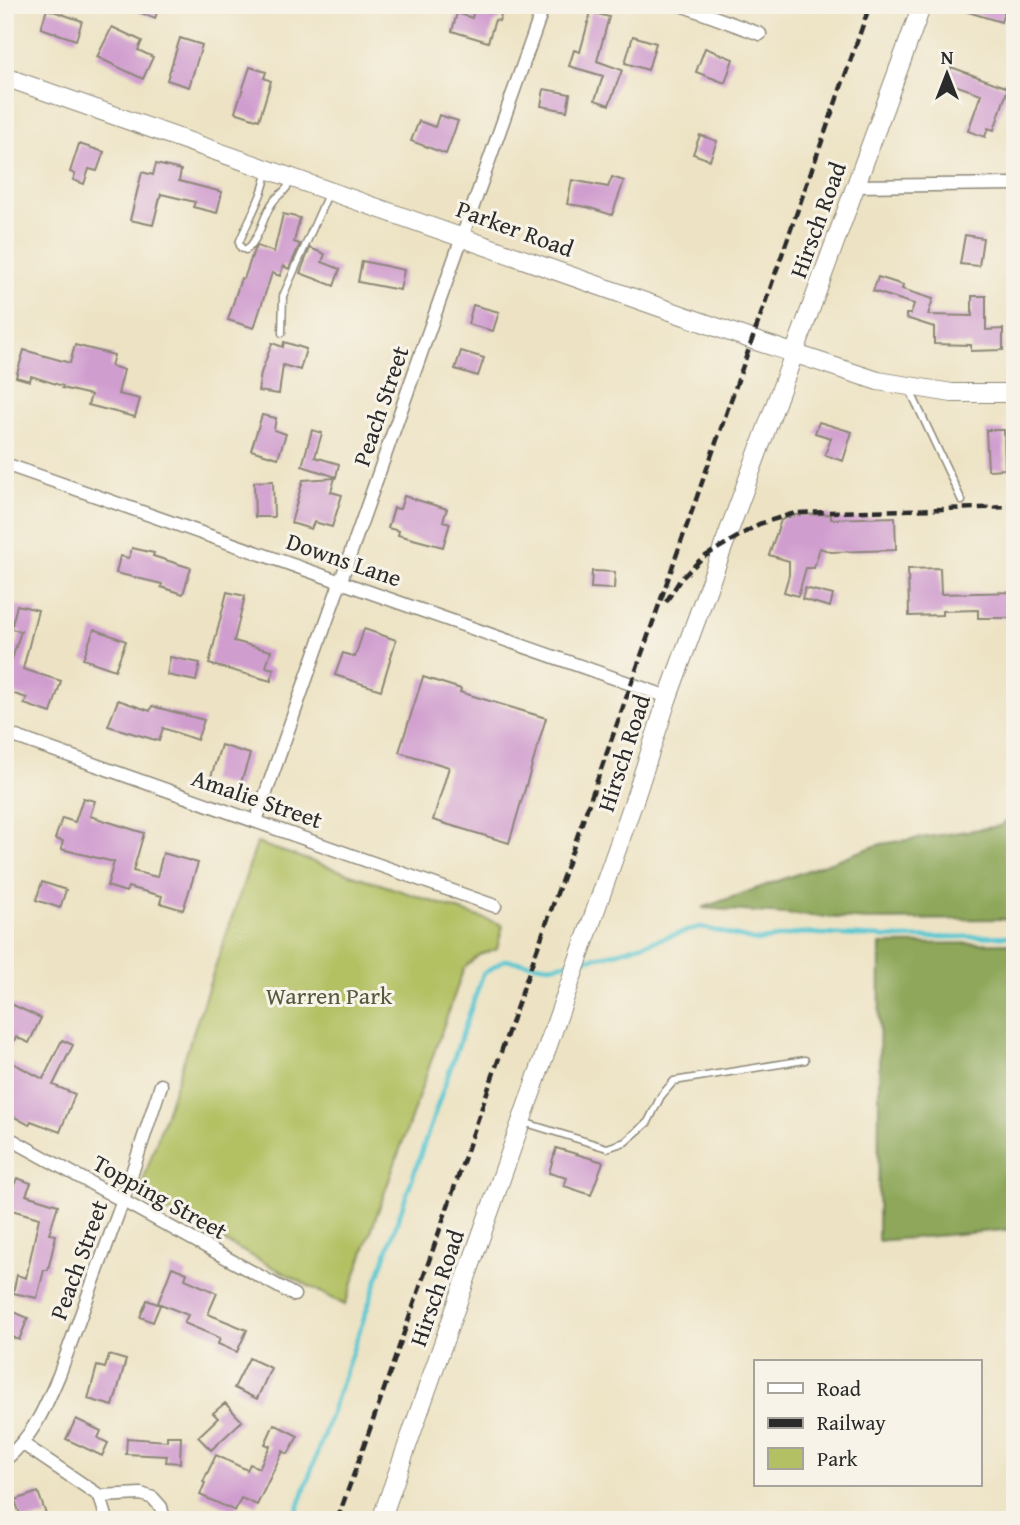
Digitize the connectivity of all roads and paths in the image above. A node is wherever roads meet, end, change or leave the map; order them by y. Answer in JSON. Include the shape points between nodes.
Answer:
{"nodes":[{"id":1,"x":544,"y":5,"type":"edge"},
{"id":2,"x":681,"y":5,"type":"edge"},
{"id":3,"x":922,"y":5,"type":"edge"},
{"id":4,"x":760,"y":34,"type":"dead end"},
{"id":5,"x":5,"y":77,"type":"edge"},
{"id":6,"x":267,"y":169,"type":"junction"},
{"id":7,"x":293,"y":177,"type":"junction"},
{"id":8,"x":1015,"y":184,"type":"edge"},
{"id":9,"x":856,"y":186,"type":"junction"},
{"id":10,"x":330,"y":190,"type":"junction"},
{"id":11,"x":463,"y":237,"type":"junction"},
{"id":12,"x":282,"y":333,"type":"dead end"},
{"id":13,"x":794,"y":354,"type":"junction"},
{"id":14,"x":908,"y":386,"type":"junction"},
{"id":15,"x":1015,"y":393,"type":"edge"},
{"id":16,"x":5,"y":464,"type":"edge"},
{"id":17,"x":961,"y":501,"type":"dead end"},
{"id":18,"x":342,"y":581,"type":"junction"},
{"id":19,"x":668,"y":697,"type":"junction"},
{"id":20,"x":5,"y":733,"type":"edge"},
{"id":21,"x":256,"y":821,"type":"junction"},
{"id":22,"x":495,"y":906,"type":"dead end"},
{"id":23,"x":805,"y":1060,"type":"dead end"},
{"id":24,"x":161,"y":1085,"type":"dead end"},
{"id":25,"x":522,"y":1121,"type":"junction"},
{"id":26,"x":5,"y":1136,"type":"edge"},
{"id":27,"x":123,"y":1200,"type":"junction"},
{"id":28,"x":294,"y":1295,"type":"dead end"},
{"id":29,"x":23,"y":1444,"type":"junction"},
{"id":30,"x":5,"y":1460,"type":"edge"},
{"id":31,"x":100,"y":1496,"type":"junction"},
{"id":32,"x":107,"y":1520,"type":"edge"},
{"id":33,"x":164,"y":1520,"type":"edge"},
{"id":34,"x":381,"y":1520,"type":"edge"}],
"edges":[{"from":1,"to":11,"type":"street","name":"Peach Street"},
{"from":2,"to":4,"type":"street"},
{"from":3,"to":9,"type":"main road","name":"Hirsch Road"},
{"from":5,"to":6,"type":"main road","name":"Parker Road"},
{"from":6,"to":7,"type":"main road","name":"Parker Road"},
{"from":6,"to":7,"type":"lane","via":[[266,185],[239,243],[246,250],[274,200],[285,194]]},
{"from":7,"to":10,"type":"main road","name":"Parker Road"},
{"from":8,"to":9,"type":"street"},
{"from":9,"to":13,"type":"main road","name":"Hirsch Road"},
{"from":10,"to":11,"type":"main road","name":"Parker Road"},
{"from":10,"to":12,"type":"lane","via":[[283,296]]},
{"from":11,"to":13,"type":"main road","name":"Parker Road"},
{"from":11,"to":18,"type":"street","name":"Peach Street"},
{"from":13,"to":14,"type":"main road","name":"Parker Road"},
{"from":13,"to":19,"type":"main road","name":"Hirsch Road"},
{"from":14,"to":15,"type":"main road","name":"Parker Road","via":[[952,393]]},
{"from":14,"to":17,"type":"lane"},
{"from":16,"to":18,"type":"street","name":"Downs Lane"},
{"from":18,"to":19,"type":"street","name":"Downs Lane"},
{"from":18,"to":21,"type":"street","name":"Peach Street"},
{"from":19,"to":25,"type":"main road","name":"Hirsch Road"},
{"from":20,"to":21,"type":"street","name":"Amalie Street"},
{"from":21,"to":22,"type":"street","name":"Amalie Street"},
{"from":23,"to":25,"type":"lane","via":[[674,1081],[648,1122],[625,1142],[607,1148]]},
{"from":24,"to":27,"type":"street","name":"Peach Street"},
{"from":25,"to":34,"type":"main road","name":"Hirsch Road"},
{"from":26,"to":27,"type":"street","name":"Topping Street"},
{"from":27,"to":28,"type":"street","name":"Topping Street"},
{"from":27,"to":29,"type":"street","name":"Peach Street","via":[[59,1375]]},
{"from":29,"to":30,"type":"street","name":"Peach Street"},
{"from":29,"to":31,"type":"street"},
{"from":31,"to":32,"type":"street"},
{"from":31,"to":33,"type":"street","via":[[147,1496],[161,1507]]}]}
